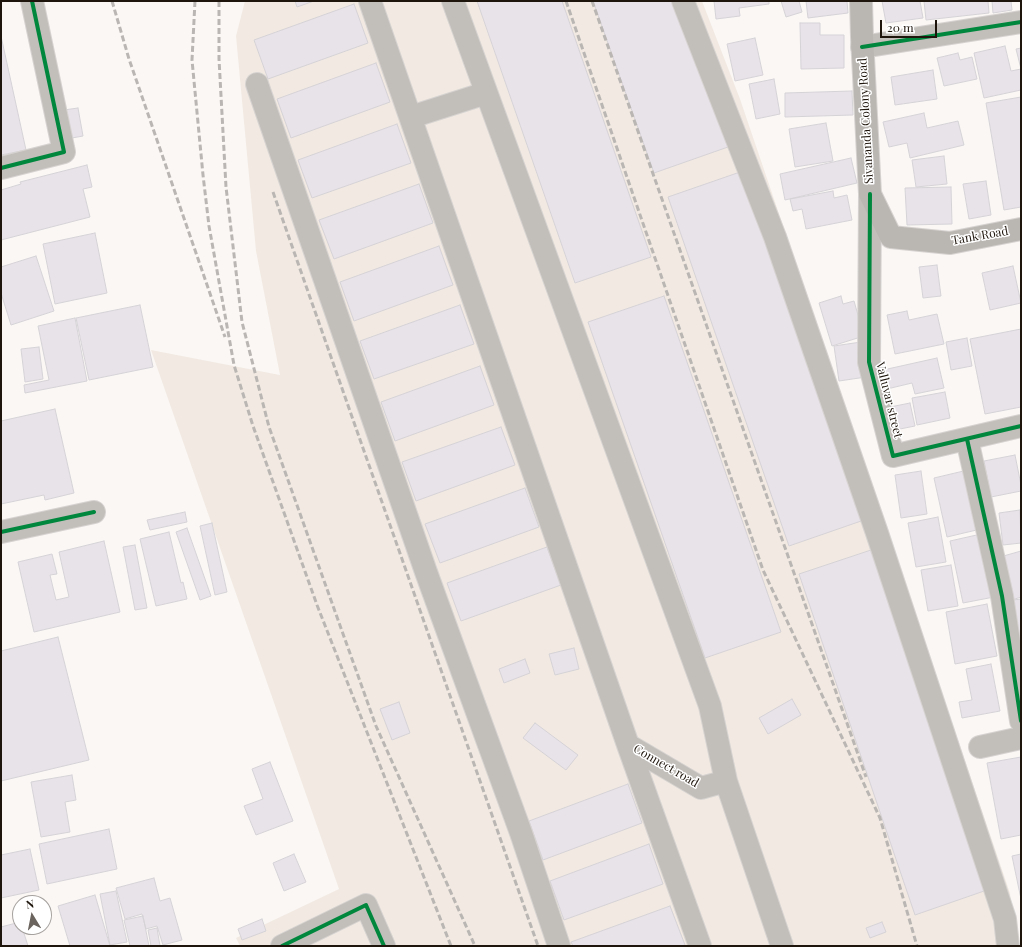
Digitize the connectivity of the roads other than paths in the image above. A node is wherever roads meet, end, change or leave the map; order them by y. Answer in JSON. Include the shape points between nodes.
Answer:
{"nodes":[{"id":1,"x":32,"y":1,"type":"edge"},
{"id":2,"x":370,"y":1,"type":"edge"},
{"id":3,"x":453,"y":1,"type":"edge"},
{"id":4,"x":683,"y":1,"type":"edge"},
{"id":5,"x":861,"y":1,"type":"edge"},
{"id":6,"x":1021,"y":22,"type":"edge"},
{"id":7,"x":862,"y":47,"type":"junction"},
{"id":8,"x":257,"y":84,"type":"dead end"},
{"id":9,"x":486,"y":93,"type":"junction"},
{"id":10,"x":411,"y":117,"type":"junction"},
{"id":11,"x":1,"y":168,"type":"edge"},
{"id":12,"x":870,"y":194,"type":"junction"},
{"id":13,"x":1021,"y":229,"type":"edge"},
{"id":14,"x":1021,"y":426,"type":"edge"},
{"id":15,"x":967,"y":439,"type":"junction"},
{"id":16,"x":94,"y":512,"type":"dead end"},
{"id":17,"x":1,"y":532,"type":"edge"},
{"id":18,"x":1021,"y":721,"type":"edge"},
{"id":19,"x":1021,"y":738,"type":"edge"},
{"id":20,"x":628,"y":745,"type":"junction"},
{"id":21,"x":980,"y":747,"type":"dead end"},
{"id":22,"x":726,"y":781,"type":"junction"},
{"id":23,"x":282,"y":946,"type":"edge"},
{"id":24,"x":384,"y":946,"type":"edge"},
{"id":25,"x":559,"y":946,"type":"edge"},
{"id":26,"x":700,"y":946,"type":"edge"},
{"id":27,"x":782,"y":946,"type":"edge"},
{"id":28,"x":1008,"y":946,"type":"edge"}],
"edges":[{"from":1,"to":11,"type":"street","via":[[64,152]]},
{"from":2,"to":10,"type":"street"},
{"from":3,"to":9,"type":"street"},
{"from":4,"to":28,"type":"street","via":[[775,237],[877,533],[1005,919]]},
{"from":5,"to":7,"type":"main road","name":"Sivananda Colony Road"},
{"from":6,"to":7,"type":"street"},
{"from":7,"to":12,"type":"main road","name":"Sivananda Colony Road"},
{"from":8,"to":25,"type":"street"},
{"from":9,"to":10,"type":"street"},
{"from":9,"to":22,"type":"street","via":[[710,706]]},
{"from":10,"to":20,"type":"street"},
{"from":12,"to":13,"type":"main road","name":"Tank Road","via":[[891,237],[950,243]]},
{"from":12,"to":15,"type":"street","name":"Valluvar street","via":[[869,362],[893,456]]},
{"from":14,"to":15,"type":"street","name":"Valluvar street"},
{"from":15,"to":18,"type":"street","via":[[1002,596]]},
{"from":16,"to":17,"type":"street"},
{"from":19,"to":21,"type":"street"},
{"from":20,"to":22,"type":"street","name":"Connect road","via":[[701,788]]},
{"from":20,"to":26,"type":"street"},
{"from":22,"to":27,"type":"street"},
{"from":23,"to":24,"type":"street","via":[[366,905]]}]}
